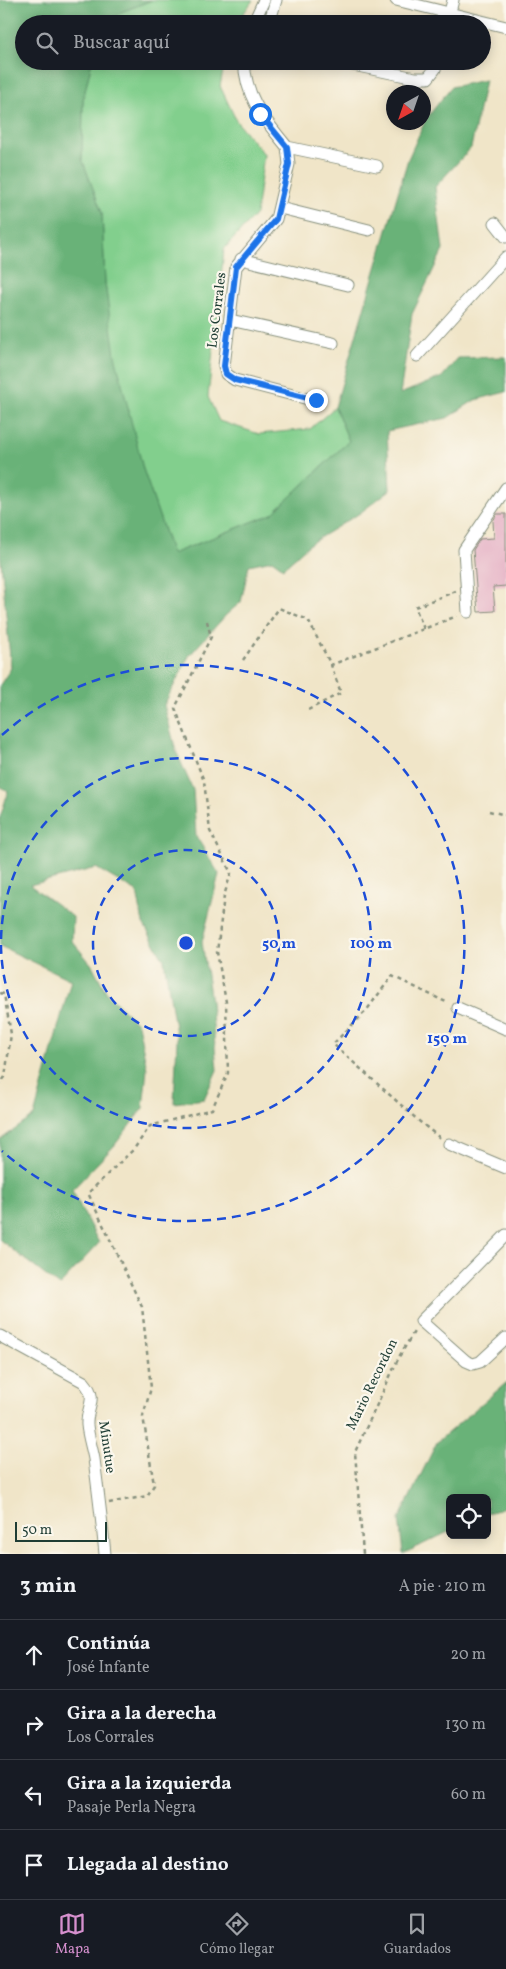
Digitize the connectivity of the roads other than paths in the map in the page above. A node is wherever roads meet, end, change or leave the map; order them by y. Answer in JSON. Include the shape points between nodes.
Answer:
{"nodes":[{"id":1,"x":264,"y":0,"type":"edge"},
{"id":2,"x":276,"y":0,"type":"edge"},
{"id":3,"x":396,"y":0,"type":"edge"},
{"id":4,"x":453,"y":0,"type":"edge"},
{"id":5,"x":450,"y":12,"type":"junction"},
{"id":6,"x":257,"y":15,"type":"edge"},
{"id":7,"x":272,"y":15,"type":"edge"},
{"id":8,"x":449,"y":15,"type":"edge"},
{"id":9,"x":462,"y":15,"type":"edge"},
{"id":10,"x":491,"y":22,"type":"edge"},
{"id":11,"x":506,"y":26,"type":"edge"},
{"id":12,"x":245,"y":70,"type":"edge"},
{"id":13,"x":377,"y":70,"type":"edge"},
{"id":14,"x":433,"y":70,"type":"edge"},
{"id":15,"x":287,"y":147,"type":"junction"},
{"id":16,"x":377,"y":166,"type":"dead end"},
{"id":17,"x":280,"y":208,"type":"junction"},
{"id":18,"x":495,"y":223,"type":"dead end"},
{"id":19,"x":369,"y":230,"type":"dead end"},
{"id":20,"x":506,"y":237,"type":"edge"},
{"id":21,"x":506,"y":257,"type":"edge"},
{"id":22,"x":241,"y":259,"type":"junction"},
{"id":23,"x":493,"y":272,"type":"junction"},
{"id":24,"x":506,"y":276,"type":"edge"},
{"id":25,"x":348,"y":285,"type":"dead end"},
{"id":26,"x":230,"y":320,"type":"junction"},
{"id":27,"x":333,"y":343,"type":"dead end"},
{"id":28,"x":417,"y":356,"type":"dead end"},
{"id":29,"x":316,"y":400,"type":"dead end"},
{"id":30,"x":506,"y":488,"type":"edge"},
{"id":31,"x":468,"y":612,"type":"road end"},
{"id":32,"x":458,"y":1008,"type":"road end"},
{"id":33,"x":506,"y":1029,"type":"edge"},
{"id":34,"x":448,"y":1144,"type":"road end"},
{"id":35,"x":506,"y":1168,"type":"edge"},
{"id":36,"x":506,"y":1235,"type":"edge"},
{"id":37,"x":0,"y":1336,"type":"edge"},
{"id":38,"x":506,"y":1338,"type":"edge"},
{"id":39,"x":106,"y":1554,"type":"edge"}],
"edges":[{"from":1,"to":6,"type":"street"},
{"from":2,"to":7,"type":"street"},
{"from":3,"to":5,"type":"street"},
{"from":4,"to":5,"type":"street"},
{"from":5,"to":8,"type":"street"},
{"from":5,"to":9,"type":"street"},
{"from":10,"to":11,"type":"street"},
{"from":12,"to":15,"type":"street","via":[[249,93],[260,114]]},
{"from":13,"to":14,"type":"street","via":[[428,78]]},
{"from":15,"to":16,"type":"street"},
{"from":15,"to":17,"type":"street","name":"Los Corrales","via":[[289,164]]},
{"from":17,"to":19,"type":"street"},
{"from":17,"to":22,"type":"street","name":"Los Corrales","via":[[276,219]]},
{"from":18,"to":20,"type":"street"},
{"from":21,"to":23,"type":"street"},
{"from":22,"to":25,"type":"street"},
{"from":22,"to":26,"type":"street","name":"Los Corrales","via":[[236,267]]},
{"from":23,"to":24,"type":"street"},
{"from":23,"to":28,"type":"street"},
{"from":26,"to":27,"type":"street"},
{"from":26,"to":29,"type":"street","name":"Los Corrales","via":[[224,366],[226,374],[235,380]]},
{"from":30,"to":31,"type":"street","via":[[464,550]]},
{"from":32,"to":33,"type":"street"},
{"from":34,"to":35,"type":"street"},
{"from":36,"to":38,"type":"street","via":[[421,1321],[473,1364],[480,1362]]},
{"from":37,"to":39,"type":"street","name":"Minutue","via":[[84,1382],[90,1389],[92,1398],[87,1424]]}]}
